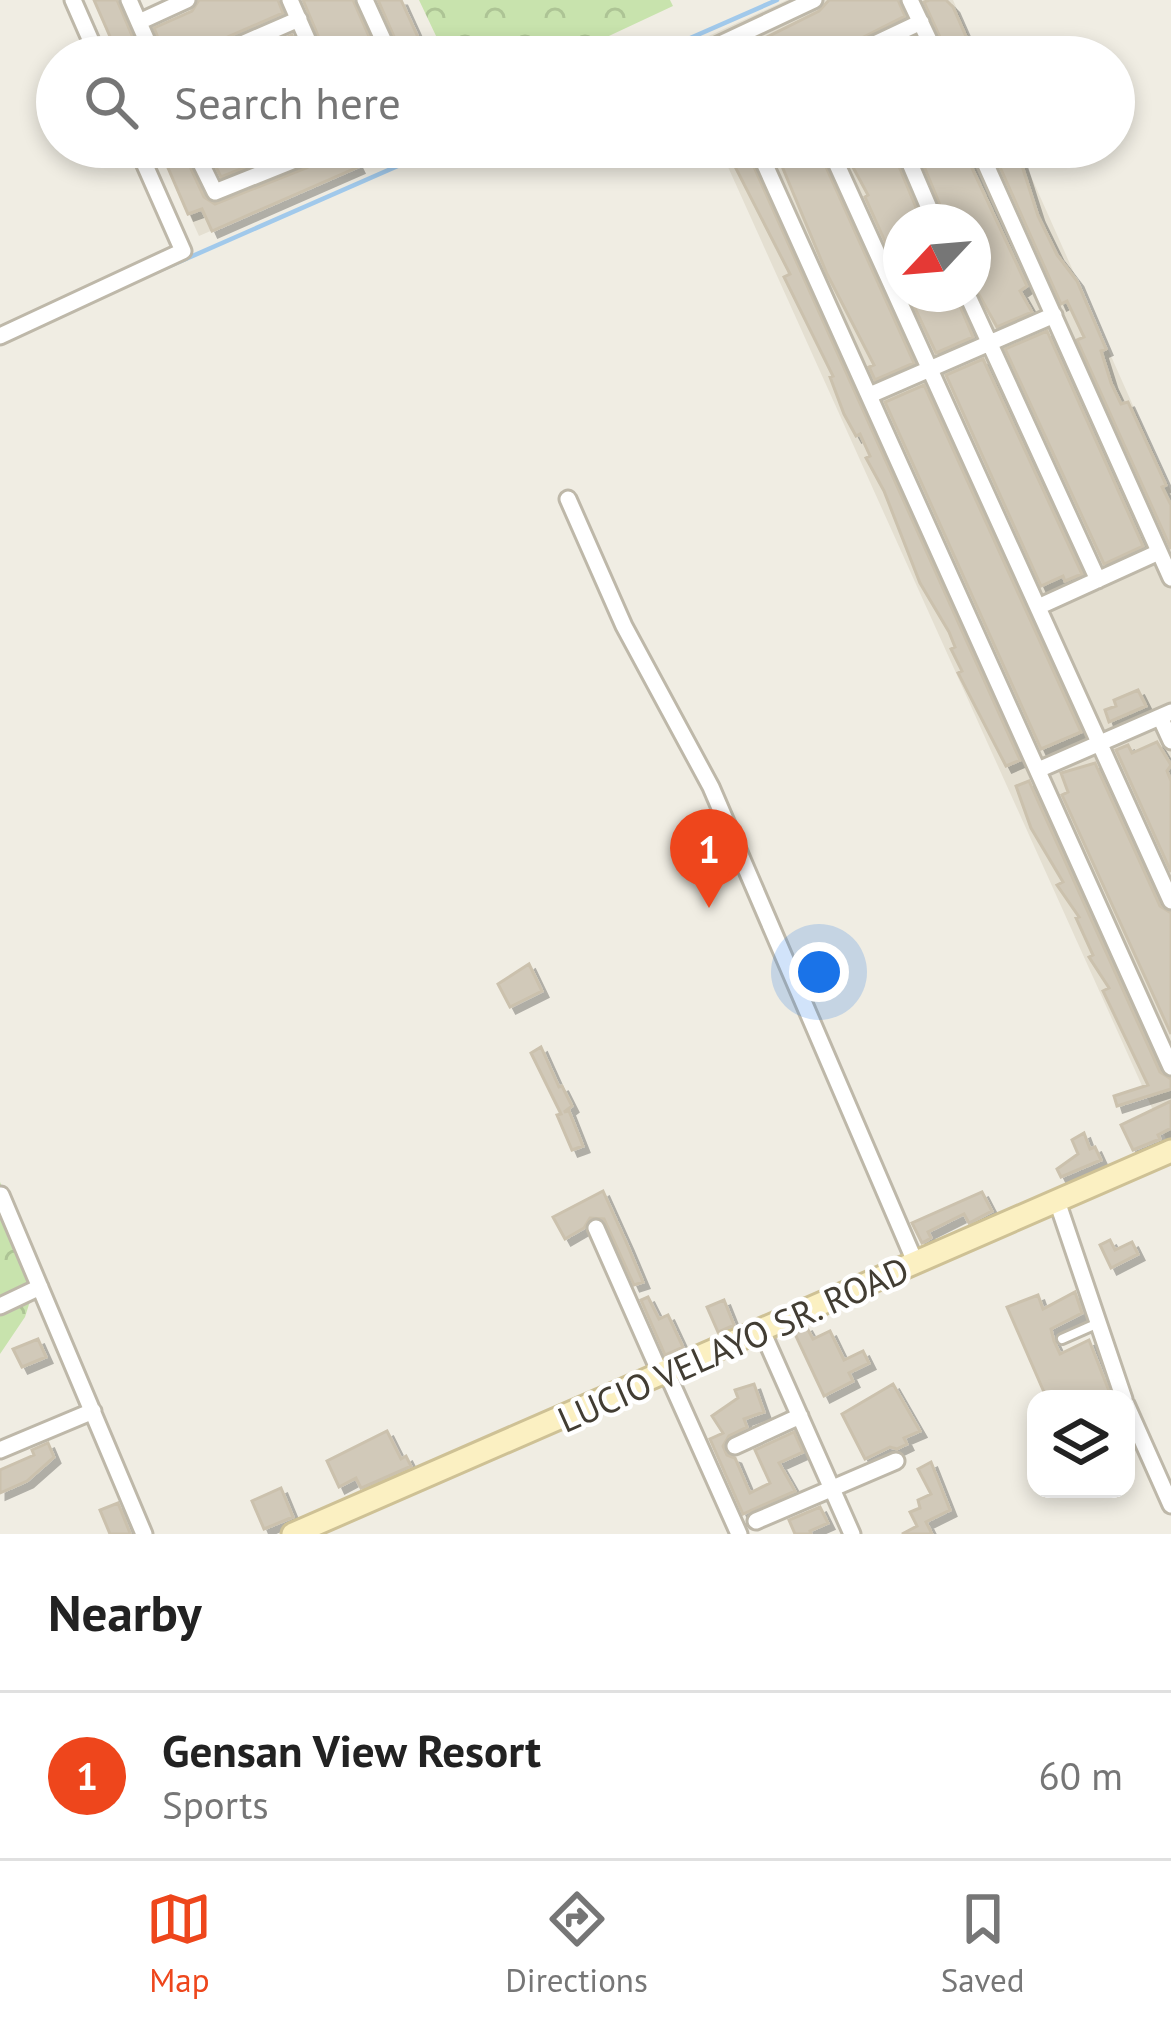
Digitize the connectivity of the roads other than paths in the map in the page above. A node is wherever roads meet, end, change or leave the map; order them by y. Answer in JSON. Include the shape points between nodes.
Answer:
{"nodes":[{"id":1,"x":73,"y":0,"type":"edge"},
{"id":2,"x":129,"y":0,"type":"edge"},
{"id":3,"x":187,"y":0,"type":"edge"},
{"id":4,"x":290,"y":0,"type":"edge"},
{"id":5,"x":365,"y":0,"type":"edge"},
{"id":6,"x":814,"y":0,"type":"edge"},
{"id":7,"x":910,"y":0,"type":"edge"},
{"id":8,"x":299,"y":19,"type":"junction"},
{"id":9,"x":139,"y":22,"type":"junction"},
{"id":10,"x":921,"y":22,"type":"junction"},
{"id":11,"x":89,"y":36,"type":"edge"},
{"id":12,"x":145,"y":36,"type":"edge"},
{"id":13,"x":260,"y":36,"type":"edge"},
{"id":14,"x":306,"y":36,"type":"edge"},
{"id":15,"x":382,"y":36,"type":"edge"},
{"id":16,"x":737,"y":36,"type":"edge"},
{"id":17,"x":894,"y":36,"type":"edge"},
{"id":18,"x":927,"y":36,"type":"edge"},
{"id":19,"x":146,"y":168,"type":"edge"},
{"id":20,"x":203,"y":168,"type":"edge"},
{"id":21,"x":275,"y":168,"type":"edge"},
{"id":22,"x":767,"y":168,"type":"edge"},
{"id":23,"x":840,"y":168,"type":"edge"},
{"id":24,"x":912,"y":168,"type":"edge"},
{"id":25,"x":988,"y":168,"type":"edge"},
{"id":26,"x":927,"y":204,"type":"edge"},
{"id":27,"x":975,"y":312,"type":"edge"},
{"id":28,"x":1054,"y":315,"type":"junction"},
{"id":29,"x":0,"y":336,"type":"edge"},
{"id":30,"x":988,"y":344,"type":"junction"},
{"id":31,"x":931,"y":369,"type":"junction"},
{"id":32,"x":870,"y":395,"type":"junction"},
{"id":33,"x":568,"y":499,"type":"dead end"},
{"id":34,"x":1160,"y":552,"type":"junction"},
{"id":35,"x":1171,"y":578,"type":"edge"},
{"id":36,"x":1098,"y":580,"type":"junction"},
{"id":37,"x":1038,"y":607,"type":"junction"},
{"id":38,"x":1166,"y":715,"type":"edge"},
{"id":39,"x":1171,"y":742,"type":"edge"},
{"id":40,"x":1100,"y":743,"type":"junction"},
{"id":41,"x":1038,"y":770,"type":"junction"},
{"id":42,"x":1171,"y":901,"type":"edge"},
{"id":43,"x":1170,"y":1062,"type":"edge"},
{"id":44,"x":1171,"y":1151,"type":"edge"},
{"id":45,"x":1,"y":1196,"type":"edge"},
{"id":46,"x":1057,"y":1202,"type":"junction"},
{"id":47,"x":596,"y":1228,"type":"dead end"},
{"id":48,"x":916,"y":1264,"type":"junction"},
{"id":49,"x":40,"y":1287,"type":"junction"},
{"id":50,"x":0,"y":1306,"type":"edge"},
{"id":51,"x":1097,"y":1323,"type":"junction"},
{"id":52,"x":764,"y":1335,"type":"junction"},
{"id":53,"x":1062,"y":1339,"type":"dead end"},
{"id":54,"x":667,"y":1377,"type":"junction"},
{"id":55,"x":1121,"y":1390,"type":"edge"},
{"id":56,"x":93,"y":1411,"type":"junction"},
{"id":57,"x":800,"y":1416,"type":"junction"},
{"id":58,"x":1135,"y":1424,"type":"edge"},
{"id":59,"x":735,"y":1446,"type":"dead end"},
{"id":60,"x":0,"y":1450,"type":"edge"},
{"id":61,"x":896,"y":1462,"type":"dead end"},
{"id":62,"x":833,"y":1489,"type":"junction"},
{"id":63,"x":1171,"y":1505,"type":"edge"},
{"id":64,"x":756,"y":1521,"type":"dead end"},
{"id":65,"x":144,"y":1534,"type":"edge"},
{"id":66,"x":293,"y":1534,"type":"edge"},
{"id":67,"x":739,"y":1534,"type":"edge"},
{"id":68,"x":852,"y":1534,"type":"edge"}],
"edges":[{"from":1,"to":11,"type":"street"},
{"from":2,"to":9,"type":"street"},
{"from":3,"to":9,"type":"street"},
{"from":4,"to":8,"type":"street"},
{"from":5,"to":15,"type":"street"},
{"from":6,"to":16,"type":"street"},
{"from":7,"to":10,"type":"street"},
{"from":8,"to":13,"type":"street"},
{"from":8,"to":14,"type":"street"},
{"from":9,"to":12,"type":"street"},
{"from":10,"to":17,"type":"street"},
{"from":10,"to":18,"type":"street"},
{"from":19,"to":29,"type":"street","via":[[183,251]]},
{"from":20,"to":21,"type":"street","via":[[215,192]]},
{"from":22,"to":32,"type":"street"},
{"from":23,"to":31,"type":"street"},
{"from":24,"to":26,"type":"street"},
{"from":25,"to":28,"type":"street"},
{"from":27,"to":30,"type":"street"},
{"from":28,"to":30,"type":"street"},
{"from":28,"to":34,"type":"street"},
{"from":30,"to":31,"type":"street"},
{"from":30,"to":36,"type":"street"},
{"from":31,"to":32,"type":"street"},
{"from":31,"to":37,"type":"street"},
{"from":32,"to":41,"type":"street"},
{"from":33,"to":48,"type":"street","via":[[624,626],[711,787]]},
{"from":34,"to":35,"type":"street"},
{"from":34,"to":36,"type":"street"},
{"from":36,"to":37,"type":"street"},
{"from":37,"to":40,"type":"street"},
{"from":38,"to":39,"type":"street"},
{"from":38,"to":40,"type":"street"},
{"from":40,"to":41,"type":"street"},
{"from":40,"to":42,"type":"street"},
{"from":41,"to":43,"type":"street"},
{"from":44,"to":46,"type":"main road","name":"LUCIO VELAYO SR. ROAD"},
{"from":45,"to":49,"type":"street"},
{"from":46,"to":48,"type":"main road","name":"LUCIO VELAYO SR. ROAD"},
{"from":46,"to":51,"type":"street"},
{"from":47,"to":54,"type":"street"},
{"from":48,"to":52,"type":"main road","name":"LUCIO VELAYO SR. ROAD"},
{"from":49,"to":50,"type":"street"},
{"from":49,"to":56,"type":"street"},
{"from":51,"to":53,"type":"lane"},
{"from":51,"to":55,"type":"street"},
{"from":52,"to":54,"type":"main road","name":"LUCIO VELAYO SR. ROAD"},
{"from":52,"to":57,"type":"street"},
{"from":54,"to":66,"type":"main road","name":"LUCIO VELAYO SR. ROAD"},
{"from":54,"to":67,"type":"street"},
{"from":56,"to":60,"type":"street"},
{"from":56,"to":65,"type":"street"},
{"from":57,"to":59,"type":"street"},
{"from":57,"to":62,"type":"street"},
{"from":58,"to":63,"type":"street"},
{"from":61,"to":62,"type":"street"},
{"from":62,"to":64,"type":"street"},
{"from":62,"to":68,"type":"street"}]}
